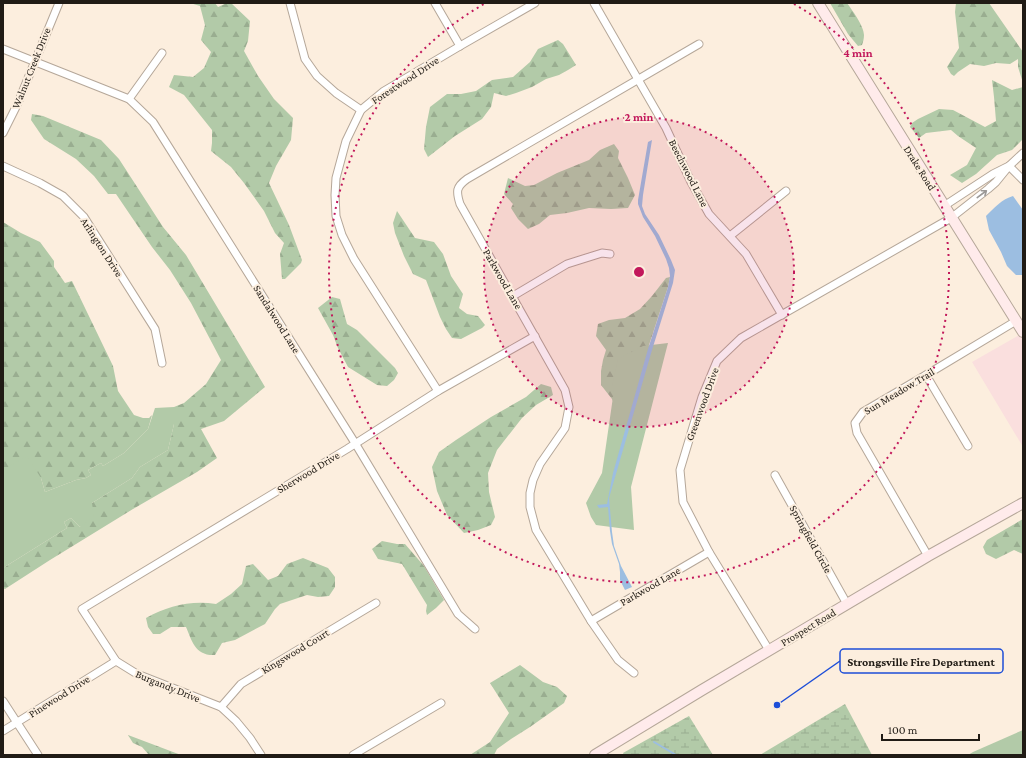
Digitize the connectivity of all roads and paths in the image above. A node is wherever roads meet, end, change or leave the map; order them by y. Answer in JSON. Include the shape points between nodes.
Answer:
{"nodes":[{"id":1,"x":58,"y":3,"type":"edge"},
{"id":2,"x":290,"y":3,"type":"edge"},
{"id":3,"x":435,"y":3,"type":"edge"},
{"id":4,"x":535,"y":3,"type":"edge"},
{"id":5,"x":594,"y":3,"type":"edge"},
{"id":6,"x":818,"y":3,"type":"edge"},
{"id":7,"x":699,"y":44,"type":"dead end"},
{"id":8,"x":460,"y":46,"type":"junction"},
{"id":9,"x":3,"y":49,"type":"edge"},
{"id":10,"x":162,"y":52,"type":"dead end"},
{"id":11,"x":34,"y":61,"type":"junction"},
{"id":12,"x":637,"y":79,"type":"junction"},
{"id":13,"x":129,"y":99,"type":"junction"},
{"id":14,"x":361,"y":110,"type":"junction"},
{"id":15,"x":3,"y":133,"type":"edge"},
{"id":16,"x":1023,"y":153,"type":"edge"},
{"id":17,"x":3,"y":166,"type":"edge"},
{"id":18,"x":1009,"y":166,"type":"junction"},
{"id":19,"x":1023,"y":180,"type":"edge"},
{"id":20,"x":786,"y":191,"type":"dead end"},
{"id":21,"x":944,"y":206,"type":"junction"},
{"id":22,"x":951,"y":218,"type":"junction"},
{"id":23,"x":730,"y":236,"type":"junction"},
{"id":24,"x":610,"y":254,"type":"dead end"},
{"id":25,"x":513,"y":296,"type":"junction"},
{"id":26,"x":782,"y":315,"type":"junction"},
{"id":27,"x":1016,"y":321,"type":"junction"},
{"id":28,"x":1023,"y":332,"type":"edge"},
{"id":29,"x":535,"y":336,"type":"junction"},
{"id":30,"x":162,"y":363,"type":"dead end"},
{"id":31,"x":926,"y":375,"type":"junction"},
{"id":32,"x":438,"y":391,"type":"junction"},
{"id":33,"x":355,"y":443,"type":"junction"},
{"id":34,"x":968,"y":446,"type":"dead end"},
{"id":35,"x":775,"y":475,"type":"dead end"},
{"id":36,"x":1023,"y":503,"type":"edge"},
{"id":37,"x":709,"y":552,"type":"junction"},
{"id":38,"x":928,"y":556,"type":"junction"},
{"id":39,"x":376,"y":603,"type":"dead end"},
{"id":40,"x":847,"y":604,"type":"junction"},
{"id":41,"x":82,"y":609,"type":"joint"},
{"id":42,"x":591,"y":621,"type":"junction"},
{"id":43,"x":475,"y":629,"type":"dead end"},
{"id":44,"x":769,"y":650,"type":"junction"},
{"id":45,"x":116,"y":661,"type":"junction"},
{"id":46,"x":634,"y":673,"type":"dead end"},
{"id":47,"x":3,"y":701,"type":"edge"},
{"id":48,"x":441,"y":703,"type":"dead end"},
{"id":49,"x":221,"y":707,"type":"junction"},
{"id":50,"x":17,"y":722,"type":"junction"},
{"id":51,"x":3,"y":731,"type":"edge"},
{"id":52,"x":38,"y":755,"type":"edge"},
{"id":53,"x":261,"y":755,"type":"edge"},
{"id":54,"x":353,"y":755,"type":"edge"},
{"id":55,"x":595,"y":755,"type":"edge"}],
"edges":[{"from":1,"to":11,"type":"street","name":"Walnut Creek Drive"},
{"from":2,"to":14,"type":"street","via":[[305,59],[336,93]]},
{"from":3,"to":8,"type":"street"},
{"from":4,"to":8,"type":"street","name":"Forestwood Drive"},
{"from":5,"to":12,"type":"street","name":"Beechwood Lane"},
{"from":6,"to":21,"type":"street","name":"Drake Road"},
{"from":7,"to":12,"type":"street","name":"Parkwood Lane"},
{"from":8,"to":14,"type":"street","name":"Forestwood Drive","via":[[384,91]]},
{"from":9,"to":11,"type":"street","name":"Sandalwood Lane"},
{"from":10,"to":13,"type":"street"},
{"from":11,"to":13,"type":"street","name":"Sandalwood Lane"},
{"from":11,"to":15,"type":"street","name":"Walnut Creek Drive"},
{"from":12,"to":23,"type":"street","name":"Beechwood Lane","via":[[666,128],[691,182],[710,214]]},
{"from":12,"to":25,"type":"street","name":"Parkwood Lane","via":[[460,184],[457,195],[460,204]]},
{"from":13,"to":33,"type":"street","name":"Sandalwood Lane","via":[[153,122]]},
{"from":14,"to":32,"type":"street","name":"Forestwood Drive","via":[[346,141],[336,178],[336,216],[354,259]]},
{"from":16,"to":18,"type":"street"},
{"from":17,"to":30,"type":"street","name":"Arlington Drive","via":[[63,196],[84,217],[154,330]]},
{"from":18,"to":19,"type":"street"},
{"from":18,"to":21,"type":"street"},
{"from":22,"to":18,"type":"street","name":"Greenwood Drive","one_way":true,"via":[[996,182]]},
{"from":20,"to":23,"type":"street"},
{"from":21,"to":22,"type":"street","name":"Drake Road"},
{"from":22,"to":26,"type":"street","name":"Greenwood Drive"},
{"from":22,"to":27,"type":"street","name":"Drake Road"},
{"from":23,"to":26,"type":"street","name":"Beechwood Lane","via":[[746,254]]},
{"from":24,"to":25,"type":"street","via":[[602,253],[567,264]]},
{"from":25,"to":29,"type":"street","name":"Parkwood Lane"},
{"from":26,"to":37,"type":"street","name":"Greenwood Drive","via":[[741,338],[717,361],[702,397],[680,470],[684,502]]},
{"from":27,"to":28,"type":"street","name":"Drake Road"},
{"from":27,"to":31,"type":"street","name":"Sun Meadow Trail"},
{"from":29,"to":32,"type":"street","name":"Sherwood Drive"},
{"from":29,"to":42,"type":"street","name":"Parkwood Lane","via":[[565,390],[569,407],[565,428],[540,464],[533,480],[530,507],[536,530]]},
{"from":31,"to":34,"type":"street"},
{"from":31,"to":38,"type":"street","name":"Sun Meadow Trail","via":[[863,412],[855,423],[857,433]]},
{"from":32,"to":33,"type":"street","name":"Sherwood Drive"},
{"from":33,"to":41,"type":"street","name":"Sherwood Drive"},
{"from":33,"to":43,"type":"street","name":"Sandalwood Lane","via":[[458,614]]},
{"from":35,"to":40,"type":"street","name":"Springfield Circle"},
{"from":36,"to":38,"type":"street","name":"Prospect Road"},
{"from":37,"to":42,"type":"street","name":"Parkwood Lane"},
{"from":37,"to":44,"type":"street","name":"Greenwood Drive"},
{"from":38,"to":40,"type":"street","name":"Prospect Road"},
{"from":39,"to":49,"type":"street","name":"Kingswood Court","via":[[241,684]]},
{"from":40,"to":44,"type":"street","name":"Prospect Road"},
{"from":41,"to":45,"type":"street","name":"Burgandy Drive"},
{"from":42,"to":46,"type":"street","name":"Parkwood Lane","via":[[618,660]]},
{"from":44,"to":55,"type":"street","name":"Prospect Road"},
{"from":45,"to":49,"type":"street","name":"Burgandy Drive","via":[[137,674]]},
{"from":45,"to":50,"type":"street","name":"Pinewood Drive"},
{"from":47,"to":50,"type":"street"},
{"from":48,"to":54,"type":"street"},
{"from":49,"to":53,"type":"street","name":"Burgandy Drive","via":[[236,721]]},
{"from":50,"to":51,"type":"street","name":"Pinewood Drive"},
{"from":50,"to":52,"type":"street"}]}
